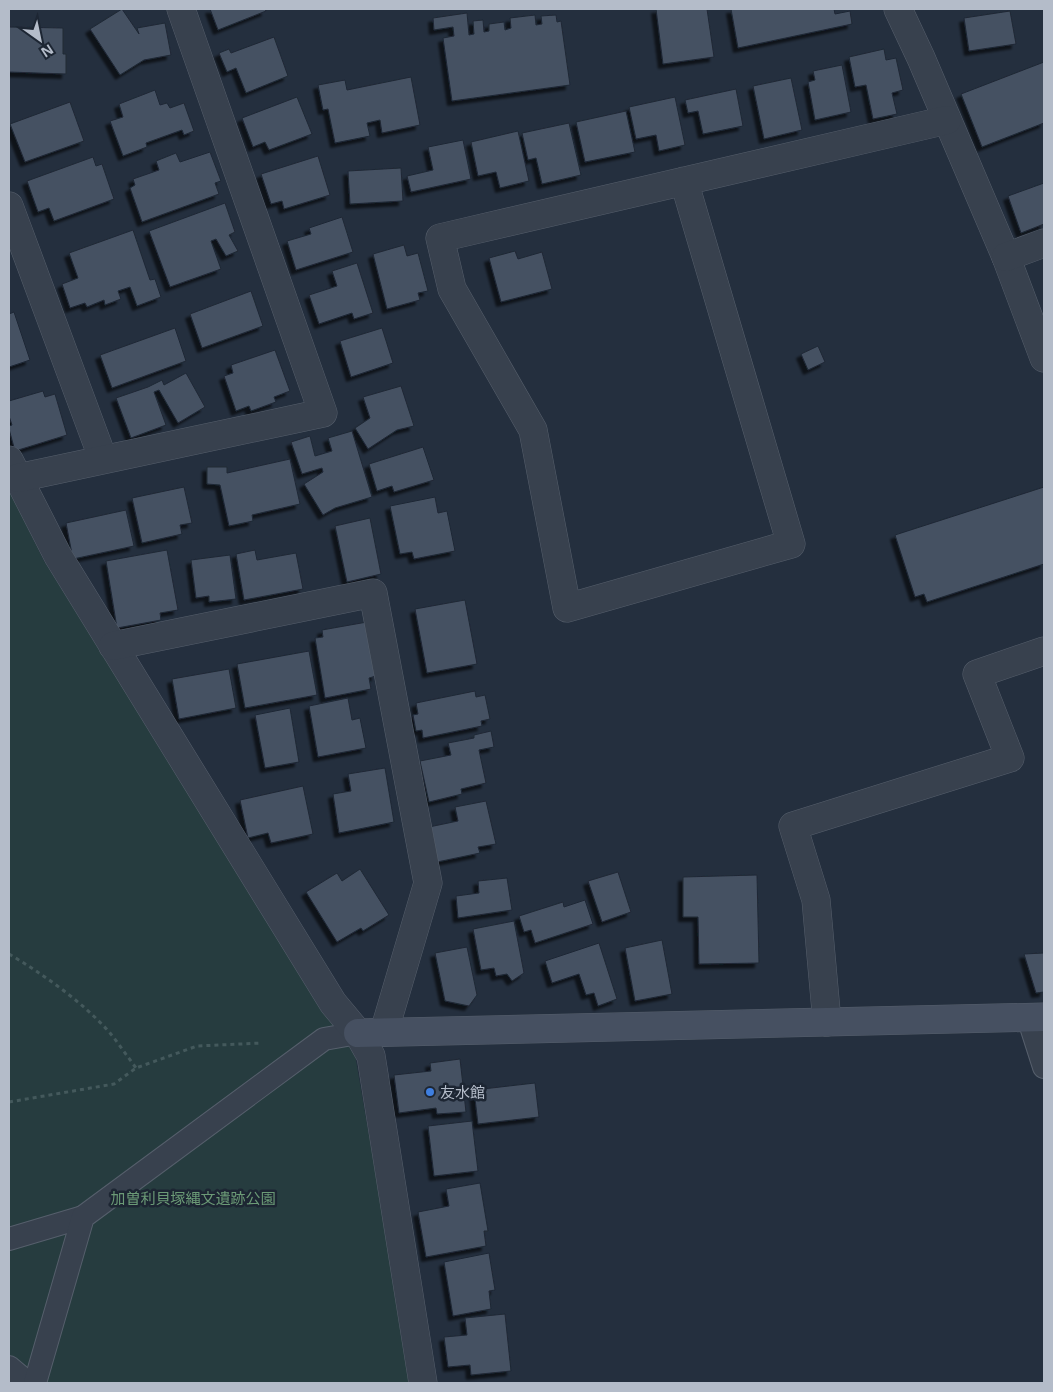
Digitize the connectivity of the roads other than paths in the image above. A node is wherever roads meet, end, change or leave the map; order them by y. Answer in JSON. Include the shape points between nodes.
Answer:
{"nodes":[{"id":1,"x":181,"y":9,"type":"edge"},
{"id":2,"x":898,"y":9,"type":"edge"},
{"id":3,"x":947,"y":120,"type":"junction"},
{"id":4,"x":684,"y":181,"type":"junction"},
{"id":5,"x":9,"y":206,"type":"edge"},
{"id":6,"x":1044,"y":243,"type":"edge"},
{"id":7,"x":1006,"y":257,"type":"junction"},
{"id":8,"x":1044,"y":358,"type":"edge"},
{"id":9,"x":102,"y":459,"type":"junction"},
{"id":10,"x":13,"y":469,"type":"edge"},
{"id":11,"x":113,"y":646,"type":"junction"},
{"id":12,"x":1044,"y":651,"type":"edge"},
{"id":13,"x":1036,"y":1017,"type":"edge"},
{"id":14,"x":827,"y":1022,"type":"junction"},
{"id":15,"x":371,"y":1032,"type":"junction"},
{"id":16,"x":1044,"y":1067,"type":"edge"},
{"id":17,"x":83,"y":1217,"type":"junction"},
{"id":18,"x":9,"y":1240,"type":"edge"},
{"id":19,"x":9,"y":1367,"type":"edge"},
{"id":20,"x":28,"y":1383,"type":"edge"},
{"id":21,"x":35,"y":1383,"type":"edge"},
{"id":22,"x":423,"y":1383,"type":"edge"}],
"edges":[{"from":1,"to":9,"type":"street","via":[[323,412]]},
{"from":2,"to":3,"type":"street"},
{"from":3,"to":4,"type":"street"},
{"from":3,"to":7,"type":"street"},
{"from":4,"to":4,"type":"street","via":[[440,238],[452,290],[534,430],[566,608],[791,544]]},
{"from":5,"to":9,"type":"street"},
{"from":6,"to":7,"type":"street"},
{"from":7,"to":8,"type":"street"},
{"from":9,"to":10,"type":"street"},
{"from":10,"to":11,"type":"street","via":[[58,556]]},
{"from":11,"to":15,"type":"street","via":[[333,1003]]},
{"from":11,"to":15,"type":"street","via":[[373,593],[428,883]]},
{"from":12,"to":14,"type":"street","via":[[977,674],[1010,758],[793,826],[816,900]]},
{"from":13,"to":14,"type":"street"},
{"from":13,"to":16,"type":"lane"},
{"from":14,"to":15,"type":"street"},
{"from":15,"to":17,"type":"lane","via":[[324,1039]]},
{"from":15,"to":22,"type":"street","via":[[371,1056]]},
{"from":17,"to":18,"type":"lane"},
{"from":17,"to":21,"type":"lane"},
{"from":19,"to":20,"type":"lane"}]}
